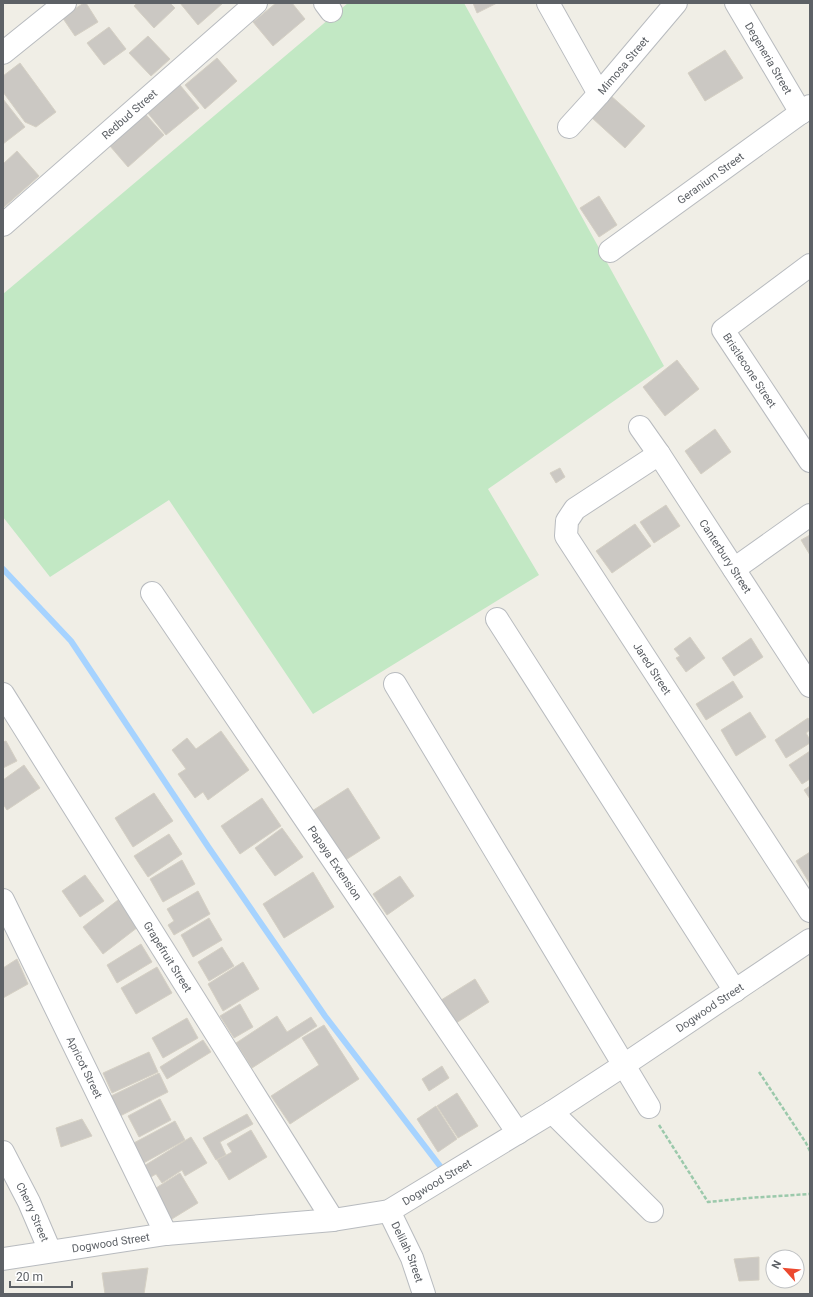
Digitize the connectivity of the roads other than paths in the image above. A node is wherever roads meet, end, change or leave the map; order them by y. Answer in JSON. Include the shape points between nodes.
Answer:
{"nodes":[{"id":1,"x":65,"y":3,"type":"edge"},
{"id":2,"x":256,"y":3,"type":"edge"},
{"id":3,"x":548,"y":3,"type":"edge"},
{"id":4,"x":676,"y":3,"type":"edge"},
{"id":5,"x":736,"y":3,"type":"edge"},
{"id":6,"x":3,"y":53,"type":"edge"},
{"id":7,"x":599,"y":94,"type":"junction"},
{"id":8,"x":805,"y":110,"type":"edge"},
{"id":9,"x":569,"y":127,"type":"dead end"},
{"id":10,"x":3,"y":225,"type":"edge"},
{"id":11,"x":610,"y":251,"type":"dead end"},
{"id":12,"x":810,"y":265,"type":"edge"},
{"id":13,"x":640,"y":427,"type":"dead end"},
{"id":14,"x":659,"y":454,"type":"junction"},
{"id":15,"x":810,"y":461,"type":"edge"},
{"id":16,"x":810,"y":515,"type":"edge"},
{"id":17,"x":734,"y":569,"type":"junction"},
{"id":18,"x":152,"y":594,"type":"dead end"},
{"id":19,"x":497,"y":619,"type":"dead end"},
{"id":20,"x":395,"y":684,"type":"dead end"},
{"id":21,"x":810,"y":686,"type":"edge"},
{"id":22,"x":3,"y":694,"type":"edge"},
{"id":23,"x":3,"y":900,"type":"edge"},
{"id":24,"x":810,"y":911,"type":"edge"},
{"id":25,"x":810,"y":940,"type":"edge"},
{"id":26,"x":735,"y":991,"type":"junction"},
{"id":27,"x":624,"y":1065,"type":"junction"},
{"id":28,"x":649,"y":1107,"type":"road end"},
{"id":29,"x":552,"y":1112,"type":"junction"},
{"id":30,"x":518,"y":1133,"type":"junction"},
{"id":31,"x":3,"y":1152,"type":"edge"},
{"id":32,"x":389,"y":1211,"type":"junction"},
{"id":33,"x":652,"y":1211,"type":"dead end"},
{"id":34,"x":333,"y":1220,"type":"junction"},
{"id":35,"x":166,"y":1234,"type":"junction"},
{"id":36,"x":50,"y":1251,"type":"junction"},
{"id":37,"x":3,"y":1259,"type":"edge"},
{"id":38,"x":424,"y":1294,"type":"edge"}],
"edges":[{"from":1,"to":6,"type":"street"},
{"from":2,"to":10,"type":"street","name":"Redbud Street"},
{"from":3,"to":7,"type":"street"},
{"from":4,"to":7,"type":"street","name":"Mimosa Street"},
{"from":5,"to":8,"type":"street","name":"Degeneria Street"},
{"from":7,"to":9,"type":"street","name":"Mimosa Street"},
{"from":8,"to":11,"type":"street","name":"Geranium Street"},
{"from":12,"to":15,"type":"street","name":"Bristlecone Street","via":[[723,330]]},
{"from":13,"to":14,"type":"street","name":"Canterbury Street"},
{"from":14,"to":17,"type":"street","name":"Canterbury Street"},
{"from":14,"to":24,"type":"street","name":"Jared Street","via":[[575,509],[568,521],[566,536]]},
{"from":16,"to":17,"type":"street"},
{"from":17,"to":21,"type":"street","name":"Canterbury Street"},
{"from":18,"to":30,"type":"street","name":"Papaya Extension"},
{"from":19,"to":26,"type":"street"},
{"from":20,"to":27,"type":"street"},
{"from":22,"to":34,"type":"street","name":"Grapefruit Street"},
{"from":23,"to":35,"type":"street","name":"Apricot Street"},
{"from":25,"to":26,"type":"street","name":"Dogwood Street"},
{"from":26,"to":27,"type":"street","name":"Dogwood Street"},
{"from":27,"to":28,"type":"street"},
{"from":27,"to":29,"type":"street","name":"Dogwood Street"},
{"from":29,"to":30,"type":"street","name":"Dogwood Street"},
{"from":29,"to":33,"type":"street"},
{"from":30,"to":32,"type":"street","name":"Dogwood Street"},
{"from":31,"to":36,"type":"street","name":"Cherry Street","via":[[29,1202]]},
{"from":32,"to":34,"type":"street","name":"Dogwood Street"},
{"from":32,"to":38,"type":"street","name":"Delilah Street","via":[[412,1258]]},
{"from":34,"to":35,"type":"street","name":"Dogwood Street"},
{"from":35,"to":36,"type":"street","name":"Dogwood Street"},
{"from":36,"to":37,"type":"street","name":"Dogwood Street"}]}
